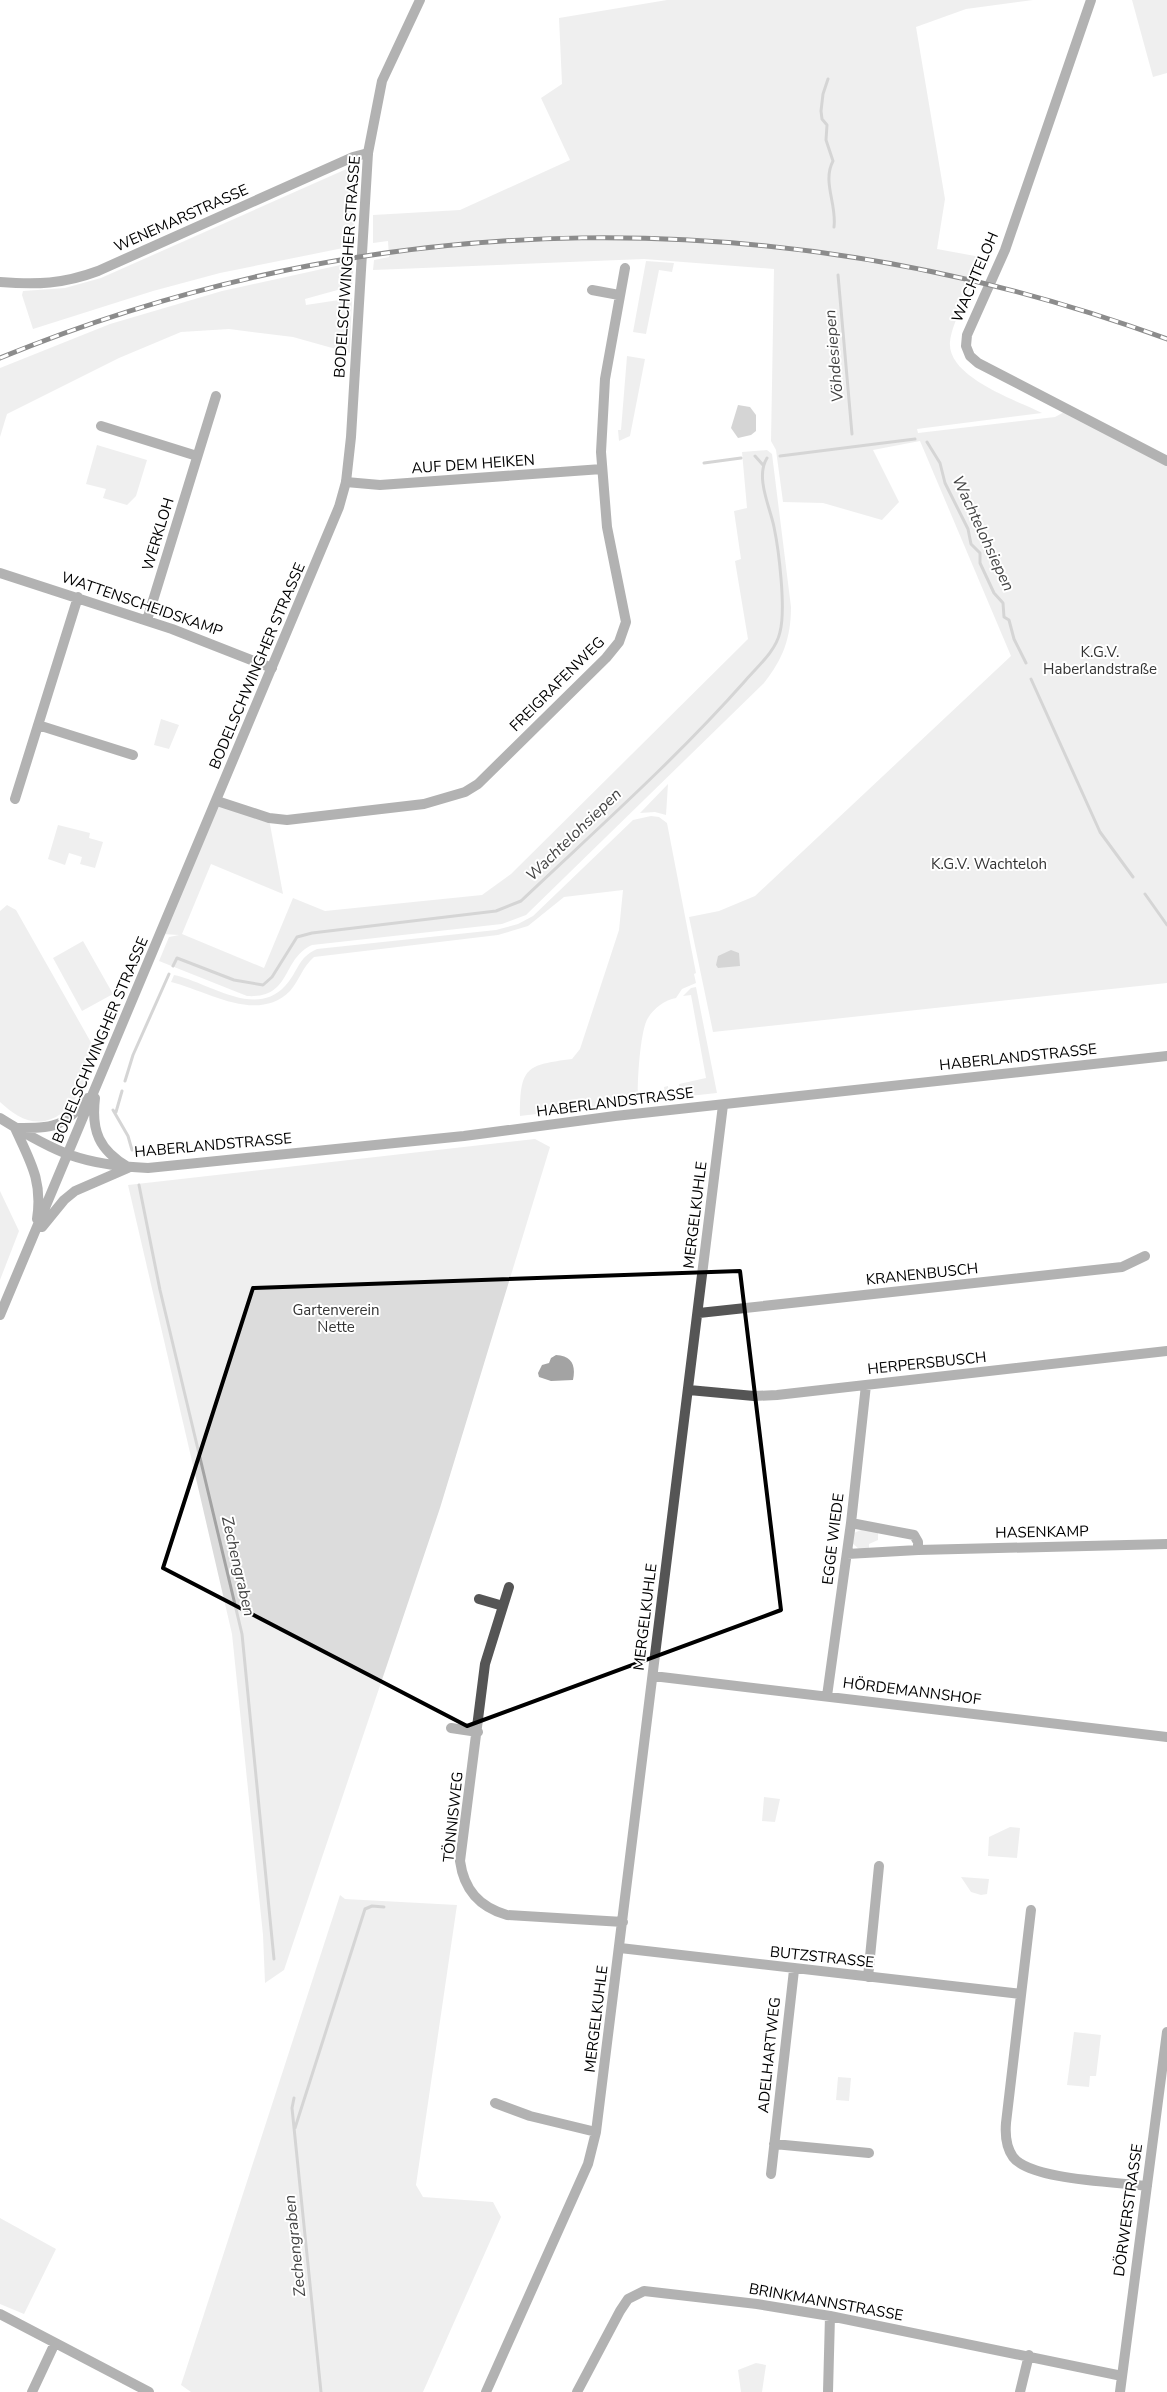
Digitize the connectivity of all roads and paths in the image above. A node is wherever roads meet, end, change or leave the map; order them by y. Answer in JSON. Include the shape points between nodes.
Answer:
{"nodes":[{"id":1,"x":420,"y":0,"type":"edge"},
{"id":2,"x":1092,"y":0,"type":"edge"},
{"id":3,"x":368,"y":153,"type":"junction"},
{"id":4,"x":625,"y":268,"type":"dead end"},
{"id":5,"x":0,"y":282,"type":"edge"},
{"id":6,"x":592,"y":290,"type":"dead end"},
{"id":7,"x":619,"y":295,"type":"junction"},
{"id":8,"x":216,"y":396,"type":"dead end"},
{"id":9,"x":101,"y":426,"type":"dead end"},
{"id":10,"x":197,"y":456,"type":"junction"},
{"id":11,"x":1167,"y":461,"type":"edge"},
{"id":12,"x":602,"y":469,"type":"junction"},
{"id":13,"x":346,"y":482,"type":"junction"},
{"id":14,"x":0,"y":572,"type":"edge"},
{"id":15,"x":78,"y":597,"type":"junction"},
{"id":16,"x":147,"y":620,"type":"junction"},
{"id":17,"x":272,"y":668,"type":"junction"},
{"id":18,"x":38,"y":725,"type":"junction"},
{"id":19,"x":133,"y":754,"type":"dead end"},
{"id":20,"x":15,"y":798,"type":"dead end"},
{"id":21,"x":217,"y":801,"type":"junction"},
{"id":22,"x":1167,"y":1056,"type":"edge"},
{"id":23,"x":96,"y":1089,"type":"junction"},
{"id":24,"x":723,"y":1105,"type":"junction"},
{"id":25,"x":0,"y":1118,"type":"edge"},
{"id":26,"x":15,"y":1128,"type":"junction"},
{"id":27,"x":68,"y":1156,"type":"junction"},
{"id":28,"x":129,"y":1167,"type":"junction"},
{"id":29,"x":35,"y":1236,"type":"junction"},
{"id":30,"x":1145,"y":1256,"type":"dead end"},
{"id":31,"x":698,"y":1313,"type":"junction"},
{"id":32,"x":0,"y":1315,"type":"edge"},
{"id":33,"x":1167,"y":1351,"type":"edge"},
{"id":34,"x":866,"y":1385,"type":"junction"},
{"id":35,"x":689,"y":1390,"type":"junction"},
{"id":36,"x":851,"y":1523,"type":"junction"},
{"id":37,"x":1167,"y":1544,"type":"edge"},
{"id":38,"x":918,"y":1550,"type":"junction"},
{"id":39,"x":847,"y":1554,"type":"junction"},
{"id":40,"x":509,"y":1587,"type":"dead end"},
{"id":41,"x":479,"y":1599,"type":"dead end"},
{"id":42,"x":503,"y":1606,"type":"junction"},
{"id":43,"x":653,"y":1676,"type":"junction"},
{"id":44,"x":827,"y":1696,"type":"junction"},
{"id":45,"x":451,"y":1728,"type":"dead end"},
{"id":46,"x":478,"y":1732,"type":"junction"},
{"id":47,"x":1167,"y":1737,"type":"edge"},
{"id":48,"x":880,"y":1866,"type":"dead end"},
{"id":49,"x":1031,"y":1910,"type":"dead end"},
{"id":50,"x":623,"y":1922,"type":"junction"},
{"id":51,"x":620,"y":1948,"type":"junction"},
{"id":52,"x":794,"y":1970,"type":"junction"},
{"id":53,"x":868,"y":1977,"type":"junction"},
{"id":54,"x":1021,"y":1994,"type":"junction"},
{"id":55,"x":1167,"y":2032,"type":"edge"},
{"id":56,"x":495,"y":2103,"type":"dead end"},
{"id":57,"x":596,"y":2132,"type":"junction"},
{"id":58,"x":774,"y":2144,"type":"junction"},
{"id":59,"x":869,"y":2153,"type":"dead end"},
{"id":60,"x":771,"y":2174,"type":"dead end"},
{"id":61,"x":1147,"y":2186,"type":"junction"},
{"id":62,"x":0,"y":2314,"type":"edge"},
{"id":63,"x":830,"y":2316,"type":"junction"},
{"id":64,"x":55,"y":2343,"type":"junction"},
{"id":65,"x":1029,"y":2355,"type":"junction"},
{"id":66,"x":1122,"y":2376,"type":"junction"},
{"id":67,"x":32,"y":2392,"type":"edge"},
{"id":68,"x":149,"y":2392,"type":"edge"},
{"id":69,"x":486,"y":2392,"type":"edge"},
{"id":70,"x":577,"y":2392,"type":"edge"},
{"id":71,"x":828,"y":2392,"type":"edge"},
{"id":72,"x":1020,"y":2392,"type":"edge"},
{"id":73,"x":1120,"y":2392,"type":"edge"}],
"edges":[{"from":1,"to":3,"type":"street","name":"BODELSCHWINGHER STRASSE","via":[[382,81]]},
{"from":2,"to":11,"type":"street","name":"WACHTELOH","via":[[1004,250],[969,329],[966,346],[978,363]]},
{"from":3,"to":5,"type":"street","name":"WENEMARSTRASSE","via":[[71,281],[40,284]]},
{"from":3,"to":13,"type":"street","name":"BODELSCHWINGHER STRASSE","via":[[359,330]]},
{"from":4,"to":7,"type":"street","name":"FREIGRAFENWEG"},
{"from":6,"to":7,"type":"street"},
{"from":7,"to":12,"type":"street","name":"FREIGRAFENWEG","via":[[605,379]]},
{"from":8,"to":10,"type":"street","name":"WERKLOH"},
{"from":9,"to":10,"type":"street"},
{"from":10,"to":16,"type":"street","name":"WERKLOH"},
{"from":12,"to":13,"type":"street","name":"AUF DEM HEIKEN","via":[[380,485]]},
{"from":12,"to":21,"type":"street","name":"FREIGRAFENWEG","via":[[607,527],[626,622],[620,642],[478,784],[454,797],[424,804],[287,820],[269,818]]},
{"from":13,"to":17,"type":"street","name":"BODELSCHWINGHER STRASSE","via":[[339,507]]},
{"from":14,"to":15,"type":"street","name":"WATTENSCHEIDSKAMP"},
{"from":15,"to":16,"type":"street","name":"WATTENSCHEIDSKAMP"},
{"from":15,"to":18,"type":"street"},
{"from":16,"to":17,"type":"street","name":"WATTENSCHEIDSKAMP"},
{"from":17,"to":21,"type":"street","name":"BODELSCHWINGHER STRASSE"},
{"from":18,"to":19,"type":"street"},
{"from":18,"to":20,"type":"street"},
{"from":21,"to":23,"type":"street","name":"BODELSCHWINGHER STRASSE"},
{"from":22,"to":24,"type":"street","name":"HABERLANDSTRASSE"},
{"from":23,"to":26,"type":"street","via":[[74,1116],[64,1122],[46,1128]]},
{"from":23,"to":27,"type":"street","name":"BODELSCHWINGHER STRASSE"},
{"from":23,"to":28,"type":"street","via":[[94,1122],[99,1140],[118,1161]]},
{"from":24,"to":28,"type":"street","name":"HABERLANDSTRASSE","via":[[464,1136],[148,1168]]},
{"from":24,"to":31,"type":"street","name":"MERGELKUHLE"},
{"from":25,"to":26,"type":"street","name":"HABERLANDSTRASSE"},
{"from":26,"to":27,"type":"street","name":"HABERLANDSTRASSE"},
{"from":26,"to":29,"type":"street","via":[[37,1178],[40,1199]]},
{"from":27,"to":28,"type":"street","name":"HABERLANDSTRASSE","via":[[106,1166]]},
{"from":27,"to":29,"type":"street","name":"BODELSCHWINGHER STRASSE"},
{"from":28,"to":29,"type":"street","via":[[76,1191],[64,1200]]},
{"from":29,"to":32,"type":"street","name":"BODELSCHWINGHER STRASSE"},
{"from":30,"to":31,"type":"street","name":"KRANENBUSCH","via":[[1122,1267]]},
{"from":31,"to":35,"type":"street","name":"MERGELKUHLE"},
{"from":33,"to":34,"type":"street","name":"HERPERSBUSCH"},
{"from":34,"to":35,"type":"street","name":"HERPERSBUSCH","via":[[754,1396]]},
{"from":34,"to":36,"type":"street","name":"EGGE WIEDE"},
{"from":35,"to":43,"type":"street","name":"MERGELKUHLE"},
{"from":36,"to":38,"type":"street","via":[[907,1532],[914,1535]]},
{"from":36,"to":39,"type":"street","name":"EGGE WIEDE"},
{"from":37,"to":38,"type":"street","name":"HASENKAMP"},
{"from":38,"to":39,"type":"street","name":"HASENKAMP"},
{"from":39,"to":44,"type":"street","name":"EGGE WIEDE"},
{"from":40,"to":42,"type":"street","name":"TÖNNISWEG"},
{"from":41,"to":42,"type":"street"},
{"from":42,"to":46,"type":"street","name":"TÖNNISWEG","via":[[485,1664]]},
{"from":43,"to":44,"type":"street","name":"HÖRDEMANNSHOF"},
{"from":43,"to":50,"type":"street","name":"MERGELKUHLE"},
{"from":44,"to":47,"type":"street","name":"HÖRDEMANNSHOF"},
{"from":45,"to":46,"type":"street"},
{"from":46,"to":50,"type":"street","name":"TÖNNISWEG","via":[[460,1861],[466,1884],[476,1899],[491,1910],[507,1915]]},
{"from":48,"to":53,"type":"street"},
{"from":49,"to":54,"type":"street"},
{"from":50,"to":51,"type":"street","name":"MERGELKUHLE"},
{"from":51,"to":52,"type":"street","name":"BUTZSTRASSE"},
{"from":51,"to":57,"type":"street","name":"MERGELKUHLE"},
{"from":52,"to":53,"type":"street","name":"BUTZSTRASSE"},
{"from":52,"to":58,"type":"street","name":"ADELHARTWEG"},
{"from":53,"to":54,"type":"street","name":"BUTZSTRASSE"},
{"from":54,"to":61,"type":"street","via":[[1006,2126],[1007,2143],[1013,2157],[1022,2165],[1044,2174]]},
{"from":55,"to":61,"type":"street","name":"DÖRWERSTRASSE"},
{"from":56,"to":57,"type":"street","via":[[530,2116]]},
{"from":57,"to":69,"type":"street","name":"MERGELKUHLE","via":[[588,2164]]},
{"from":58,"to":59,"type":"street"},
{"from":58,"to":60,"type":"street","name":"ADELHARTWEG"},
{"from":61,"to":66,"type":"street","name":"DÖRWERSTRASSE"},
{"from":62,"to":64,"type":"street"},
{"from":63,"to":65,"type":"street","name":"BRINKMANNSTRASSE"},
{"from":63,"to":70,"type":"street","name":"BRINKMANNSTRASSE","via":[[653,2292],[636,2294],[628,2299],[615,2318]]},
{"from":63,"to":71,"type":"street"},
{"from":64,"to":67,"type":"street"},
{"from":64,"to":68,"type":"street"},
{"from":65,"to":66,"type":"street","name":"BRINKMANNSTRASSE"},
{"from":65,"to":72,"type":"street"},
{"from":66,"to":73,"type":"street","name":"DÖRWERSTRASSE"}]}
